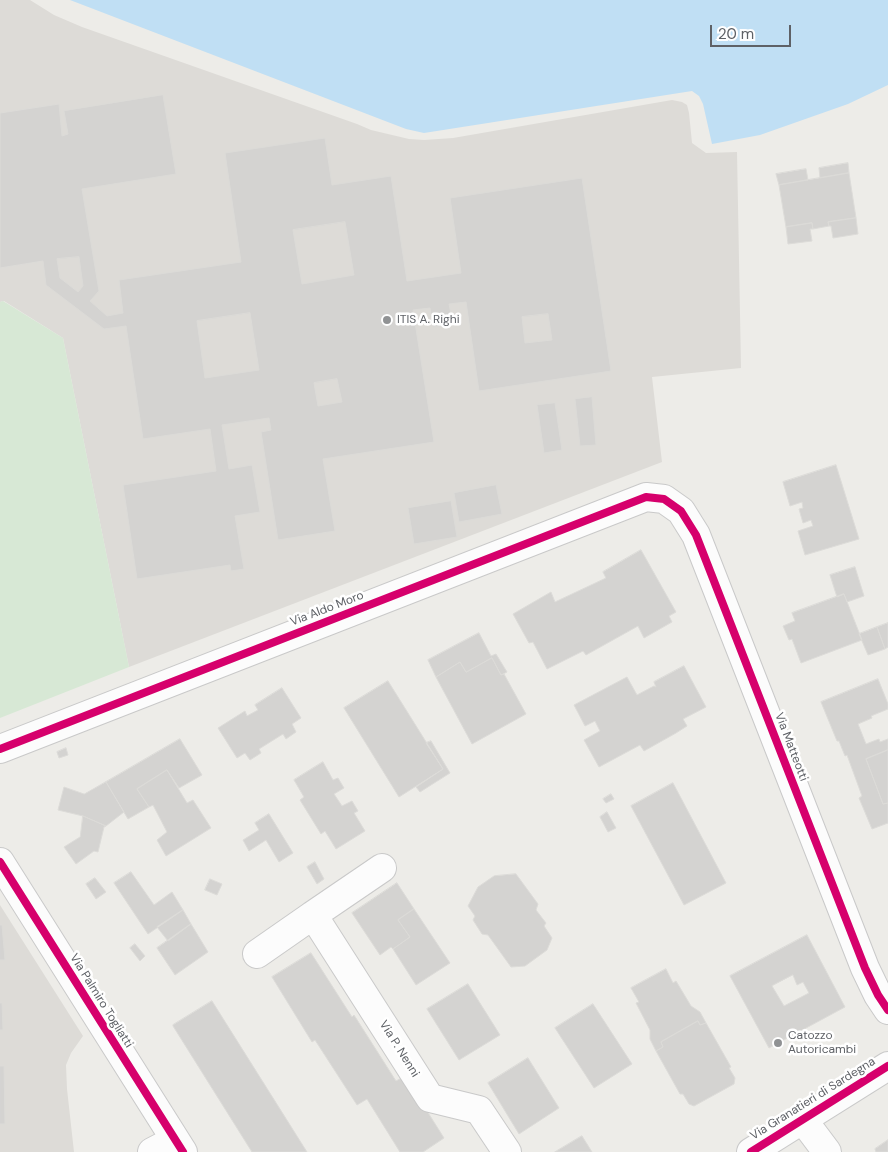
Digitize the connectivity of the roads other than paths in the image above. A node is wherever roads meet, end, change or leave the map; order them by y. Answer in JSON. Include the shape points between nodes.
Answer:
{"nodes":[{"id":1,"x":664,"y":499,"type":"joint"},
{"id":2,"x":0,"y":748,"type":"edge"},
{"id":3,"x":0,"y":862,"type":"edge"},
{"id":4,"x":382,"y":868,"type":"dead end"},
{"id":5,"x":313,"y":915,"type":"junction"},
{"id":6,"x":257,"y":954,"type":"dead end"},
{"id":7,"x":888,"y":1010,"type":"edge"},
{"id":8,"x":888,"y":1066,"type":"edge"},
{"id":9,"x":803,"y":1120,"type":"junction"},
{"id":10,"x":170,"y":1148,"type":"edge"},
{"id":11,"x":507,"y":1152,"type":"edge"},
{"id":12,"x":751,"y":1152,"type":"edge"},
{"id":13,"x":826,"y":1152,"type":"edge"}],
"edges":[{"from":1,"to":2,"type":"street","name":"Via Aldo Moro","via":[[646,497]]},
{"from":1,"to":7,"type":"street","name":"Via Matteotti","via":[[681,511],[696,535],[865,968]]},
{"from":3,"to":10,"type":"street","name":"Via Palmiro Togliatti"},
{"from":4,"to":5,"type":"street"},
{"from":5,"to":6,"type":"street"},
{"from":5,"to":11,"type":"street","name":"Via P. Nenni","via":[[430,1098],[479,1110]]},
{"from":8,"to":9,"type":"street","name":"Via Granatieri di Sardegna"},
{"from":9,"to":12,"type":"street","name":"Via Granatieri di Sardegna"},
{"from":9,"to":13,"type":"street"}]}
